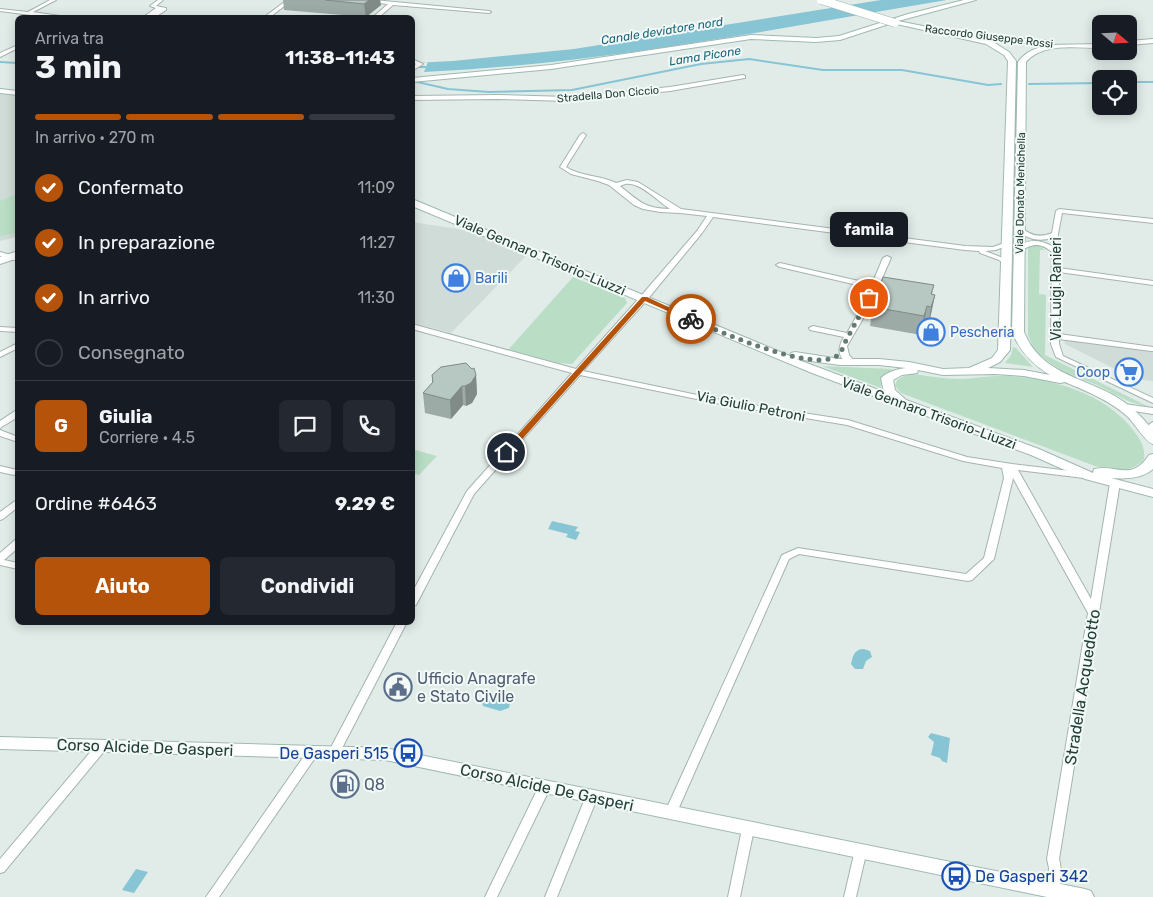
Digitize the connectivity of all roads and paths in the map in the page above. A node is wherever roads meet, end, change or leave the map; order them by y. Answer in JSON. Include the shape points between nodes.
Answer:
{"nodes":[{"id":1,"x":54,"y":0,"type":"edge"},
{"id":2,"x":160,"y":0,"type":"edge"},
{"id":3,"x":290,"y":0,"type":"edge"},
{"id":4,"x":359,"y":0,"type":"edge"},
{"id":5,"x":820,"y":0,"type":"edge"},
{"id":6,"x":830,"y":0,"type":"edge"},
{"id":7,"x":973,"y":0,"type":"edge"},
{"id":8,"x":392,"y":3,"type":"junction"},
{"id":9,"x":160,"y":8,"type":"junction"},
{"id":10,"x":0,"y":10,"type":"edge"},
{"id":11,"x":489,"y":12,"type":"dead end"},
{"id":12,"x":28,"y":13,"type":"junction"},
{"id":13,"x":48,"y":15,"type":"edge"},
{"id":14,"x":149,"y":15,"type":"edge"},
{"id":15,"x":155,"y":15,"type":"edge"},
{"id":16,"x":269,"y":15,"type":"edge"},
{"id":17,"x":378,"y":15,"type":"edge"},
{"id":18,"x":899,"y":21,"type":"junction"},
{"id":19,"x":934,"y":31,"type":"junction"},
{"id":20,"x":1138,"y":42,"type":"edge"},
{"id":21,"x":1152,"y":43,"type":"edge"},
{"id":22,"x":1092,"y":44,"type":"edge"},
{"id":23,"x":1138,"y":44,"type":"edge"},
{"id":24,"x":1092,"y":45,"type":"edge"},
{"id":25,"x":1092,"y":45,"type":"edge"},
{"id":26,"x":15,"y":48,"type":"edge"},
{"id":27,"x":0,"y":55,"type":"edge"},
{"id":28,"x":468,"y":76,"type":"junction"},
{"id":29,"x":744,"y":77,"type":"dead end"},
{"id":30,"x":415,"y":80,"type":"edge"},
{"id":31,"x":415,"y":85,"type":"edge"},
{"id":32,"x":0,"y":91,"type":"edge"},
{"id":33,"x":15,"y":93,"type":"edge"},
{"id":34,"x":415,"y":98,"type":"edge"},
{"id":35,"x":583,"y":134,"type":"dead end"},
{"id":36,"x":1016,"y":137,"type":"junction"},
{"id":37,"x":600,"y":179,"type":"junction"},
{"id":38,"x":630,"y":182,"type":"junction"},
{"id":39,"x":615,"y":186,"type":"junction"},
{"id":40,"x":415,"y":203,"type":"edge"},
{"id":41,"x":680,"y":211,"type":"junction"},
{"id":42,"x":711,"y":215,"type":"junction"},
{"id":43,"x":1153,"y":221,"type":"edge"},
{"id":44,"x":1019,"y":228,"type":"junction"},
{"id":45,"x":1056,"y":234,"type":"junction"},
{"id":46,"x":1007,"y":244,"type":"junction"},
{"id":47,"x":965,"y":248,"type":"junction"},
{"id":48,"x":1020,"y":249,"type":"junction"},
{"id":49,"x":1056,"y":253,"type":"junction"},
{"id":50,"x":11,"y":256,"type":"edge"},
{"id":51,"x":886,"y":258,"type":"dead end"},
{"id":52,"x":0,"y":261,"type":"edge"},
{"id":53,"x":1006,"y":263,"type":"junction"},
{"id":54,"x":780,"y":265,"type":"dead end"},
{"id":55,"x":1056,"y":270,"type":"junction"},
{"id":56,"x":1153,"y":283,"type":"edge"},
{"id":57,"x":874,"y":286,"type":"junction"},
{"id":58,"x":644,"y":298,"type":"junction"},
{"id":59,"x":415,"y":327,"type":"edge"},
{"id":60,"x":813,"y":328,"type":"dead end"},
{"id":61,"x":0,"y":329,"type":"edge"},
{"id":62,"x":15,"y":330,"type":"edge"},
{"id":63,"x":850,"y":336,"type":"junction"},
{"id":64,"x":1055,"y":340,"type":"junction"},
{"id":65,"x":15,"y":346,"type":"edge"},
{"id":66,"x":765,"y":349,"type":"junction"},
{"id":67,"x":1151,"y":349,"type":"dead end"},
{"id":68,"x":842,"y":351,"type":"junction"},
{"id":69,"x":0,"y":355,"type":"edge"},
{"id":70,"x":826,"y":361,"type":"junction"},
{"id":71,"x":852,"y":362,"type":"junction"},
{"id":72,"x":973,"y":370,"type":"junction"},
{"id":73,"x":576,"y":372,"type":"junction"},
{"id":74,"x":943,"y":372,"type":"junction"},
{"id":75,"x":1073,"y":382,"type":"junction"},
{"id":76,"x":1153,"y":401,"type":"edge"},
{"id":77,"x":1124,"y":407,"type":"junction"},
{"id":78,"x":918,"y":409,"type":"junction"},
{"id":79,"x":1153,"y":411,"type":"edge"},
{"id":80,"x":15,"y":415,"type":"edge"},
{"id":81,"x":0,"y":425,"type":"edge"},
{"id":82,"x":0,"y":433,"type":"edge"},
{"id":83,"x":1152,"y":435,"type":"edge"},
{"id":84,"x":15,"y":439,"type":"edge"},
{"id":85,"x":1035,"y":452,"type":"junction"},
{"id":86,"x":1153,"y":458,"type":"edge"},
{"id":87,"x":1009,"y":467,"type":"junction"},
{"id":88,"x":0,"y":469,"type":"edge"},
{"id":89,"x":14,"y":472,"type":"dead end"},
{"id":90,"x":1090,"y":476,"type":"junction"},
{"id":91,"x":1115,"y":483,"type":"junction"},
{"id":92,"x":1153,"y":493,"type":"edge"},
{"id":93,"x":15,"y":504,"type":"edge"},
{"id":94,"x":0,"y":517,"type":"edge"},
{"id":95,"x":15,"y":545,"type":"edge"},
{"id":96,"x":0,"y":560,"type":"edge"},
{"id":97,"x":15,"y":565,"type":"edge"},
{"id":98,"x":415,"y":597,"type":"edge"},
{"id":99,"x":1094,"y":614,"type":"junction"},
{"id":100,"x":400,"y":625,"type":"edge"},
{"id":101,"x":0,"y":743,"type":"edge"},
{"id":102,"x":102,"y":746,"type":"junction"},
{"id":103,"x":313,"y":752,"type":"junction"},
{"id":104,"x":334,"y":753,"type":"junction"},
{"id":105,"x":544,"y":786,"type":"junction"},
{"id":106,"x":592,"y":796,"type":"junction"},
{"id":107,"x":672,"y":812,"type":"junction"},
{"id":108,"x":748,"y":829,"type":"junction"},
{"id":109,"x":860,"y":850,"type":"junction"},
{"id":110,"x":0,"y":868,"type":"edge"},
{"id":111,"x":1053,"y":890,"type":"junction"},
{"id":112,"x":212,"y":897,"type":"edge"},
{"id":113,"x":491,"y":897,"type":"edge"},
{"id":114,"x":550,"y":897,"type":"edge"},
{"id":115,"x":734,"y":897,"type":"edge"},
{"id":116,"x":850,"y":897,"type":"edge"},
{"id":117,"x":1086,"y":897,"type":"edge"}],
"edges":[{"from":1,"to":12,"type":"street"},
{"from":2,"to":9,"type":"street","via":[[152,6]]},
{"from":3,"to":16,"type":"street"},
{"from":4,"to":8,"type":"street"},
{"from":5,"to":18,"type":"main road","bridge":true,"via":[[855,12]]},
{"from":6,"to":18,"type":"main road","bridge":true},
{"from":7,"to":18,"type":"main road"},
{"from":8,"to":11,"type":"street"},
{"from":8,"to":17,"type":"street"},
{"from":9,"to":14,"type":"street"},
{"from":9,"to":15,"type":"street","via":[[164,9]]},
{"from":10,"to":12,"type":"street"},
{"from":12,"to":13,"type":"street"},
{"from":18,"to":19,"type":"main road","name":"Raccordo Giuseppe Rossi"},
{"from":18,"to":22,"type":"main road","via":[[1006,38]]},
{"from":18,"to":28,"type":"main road","via":[[840,38],[730,40]]},
{"from":19,"to":24,"type":"main road","name":"Raccordo Giuseppe Rossi","via":[[1024,42]]},
{"from":19,"to":36,"type":"main road","name":"Viale Donato Menichella","via":[[987,42],[1008,53],[1012,60]]},
{"from":20,"to":21,"type":"main road"},
{"from":21,"to":23,"type":"main road"},
{"from":25,"to":36,"type":"main road","name":"Viale Donato Menichella","via":[[1043,48],[1027,55],[1022,62]]},
{"from":26,"to":27,"type":"street"},
{"from":28,"to":30,"type":"main road"},
{"from":28,"to":31,"type":"main road"},
{"from":29,"to":34,"type":"street","name":"Stradella Don Ciccio","via":[[670,89],[568,99]]},
{"from":32,"to":33,"type":"main road"},
{"from":35,"to":37,"type":"street","via":[[563,167],[575,175]]},
{"from":36,"to":44,"type":"main road","name":"Viale Donato Menichella"},
{"from":36,"to":46,"type":"main road","name":"Viale Donato Menichella"},
{"from":37,"to":38,"type":"street"},
{"from":37,"to":39,"type":"street"},
{"from":38,"to":39,"type":"street"},
{"from":38,"to":41,"type":"street"},
{"from":39,"to":41,"type":"street","via":[[641,206]]},
{"from":40,"to":58,"type":"main road","name":"Viale Gennaro Trisorio-Liuzzi"},
{"from":41,"to":42,"type":"street"},
{"from":42,"to":47,"type":"street"},
{"from":42,"to":58,"type":"street"},
{"from":43,"to":45,"type":"street","name":"Via Luigi Ranieri","via":[[1059,211]]},
{"from":44,"to":45,"type":"street","via":[[1024,234],[1036,237],[1048,238]]},
{"from":44,"to":48,"type":"main road","name":"Viale Donato Menichella"},
{"from":45,"to":49,"type":"street","name":"Via Luigi Ranieri"},
{"from":46,"to":47,"type":"street","via":[[994,249]]},
{"from":46,"to":53,"type":"main road","name":"Viale Donato Menichella"},
{"from":47,"to":53,"type":"street","via":[[993,255]]},
{"from":48,"to":49,"type":"street","via":[[1034,243]]},
{"from":48,"to":75,"type":"main road","name":"Viale Donato Menichella","via":[[1020,340],[1028,353],[1041,364]]},
{"from":49,"to":55,"type":"street","name":"Via Luigi Ranieri"},
{"from":50,"to":52,"type":"main road"},
{"from":51,"to":57,"type":"street"},
{"from":53,"to":72,"type":"main road","name":"Viale Donato Menichella","via":[[1004,350],[996,360]]},
{"from":54,"to":57,"type":"street"},
{"from":55,"to":56,"type":"street"},
{"from":55,"to":64,"type":"street","name":"Via Luigi Ranieri"},
{"from":57,"to":63,"type":"street"},
{"from":58,"to":66,"type":"main road","name":"Viale Gennaro Trisorio-Liuzzi"},
{"from":58,"to":73,"type":"street"},
{"from":59,"to":73,"type":"street","name":"Via Giulio Petroni"},
{"from":60,"to":63,"type":"street"},
{"from":61,"to":62,"type":"street"},
{"from":63,"to":68,"type":"street"},
{"from":64,"to":67,"type":"street"},
{"from":64,"to":76,"type":"street","name":"Via Luigi Ranieri","via":[[1060,357]]},
{"from":65,"to":69,"type":"street"},
{"from":66,"to":70,"type":"main road","name":"Viale Donato Menichella"},
{"from":66,"to":78,"type":"main road","name":"Viale Gennaro Trisorio-Liuzzi"},
{"from":68,"to":70,"type":"street"},
{"from":68,"to":71,"type":"street"},
{"from":70,"to":71,"type":"main road","name":"Viale Donato Menichella"},
{"from":71,"to":74,"type":"main road","name":"Viale Donato Menichella","via":[[909,365]]},
{"from":72,"to":74,"type":"main road","name":"Viale Donato Menichella"},
{"from":72,"to":75,"type":"main road","name":"Viale Donato Menichella","via":[[1024,373]]},
{"from":73,"to":87,"type":"street","name":"Via Giulio Petroni","via":[[721,402],[848,423],[966,459]]},
{"from":73,"to":98,"type":"street","via":[[470,493]]},
{"from":74,"to":78,"type":"main road","via":[[900,372],[887,378],[889,391]]},
{"from":75,"to":77,"type":"main road","name":"Viale Donato Menichella"},
{"from":77,"to":79,"type":"street"},
{"from":77,"to":83,"type":"main road","name":"Viale Donato Menichella"},
{"from":78,"to":85,"type":"main road","name":"Viale Gennaro Trisorio-Liuzzi"},
{"from":80,"to":81,"type":"street"},
{"from":82,"to":84,"type":"street"},
{"from":85,"to":86,"type":"main road","via":[[1088,469],[1120,475],[1145,469]]},
{"from":85,"to":90,"type":"main road","name":"Viale Gennaro Trisorio-Liuzzi"},
{"from":87,"to":90,"type":"street","name":"Via Giulio Petroni"},
{"from":87,"to":99,"type":"street"},
{"from":87,"to":107,"type":"street","via":[[988,559],[968,578],[798,551],[784,557]]},
{"from":88,"to":89,"type":"street"},
{"from":90,"to":91,"type":"main road","name":"Viale Gennaro Trisorio-Liuzzi"},
{"from":91,"to":92,"type":"main road"},
{"from":91,"to":99,"type":"street","name":"Stradella Acquedotto"},
{"from":93,"to":94,"type":"street"},
{"from":95,"to":96,"type":"street"},
{"from":96,"to":97,"type":"street"},
{"from":99,"to":111,"type":"street","name":"Stradella Acquedotto","via":[[1053,859]]},
{"from":100,"to":104,"type":"street"},
{"from":101,"to":102,"type":"main road","name":"Corso Alcide De Gasperi"},
{"from":102,"to":103,"type":"main road","name":"Corso Alcide De Gasperi"},
{"from":102,"to":110,"type":"street"},
{"from":103,"to":104,"type":"main road","name":"Corso Alcide De Gasperi"},
{"from":103,"to":112,"type":"street"},
{"from":104,"to":105,"type":"main road","name":"Corso Alcide De Gasperi","via":[[385,754]]},
{"from":105,"to":106,"type":"main road","name":"Corso Alcide De Gasperi"},
{"from":105,"to":113,"type":"street"},
{"from":106,"to":107,"type":"main road","name":"Corso Alcide De Gasperi"},
{"from":106,"to":114,"type":"street"},
{"from":107,"to":108,"type":"main road","name":"Corso Alcide De Gasperi"},
{"from":108,"to":109,"type":"main road","name":"Corso Alcide De Gasperi"},
{"from":108,"to":115,"type":"street"},
{"from":109,"to":111,"type":"main road","name":"Corso Alcide De Gasperi"},
{"from":109,"to":116,"type":"street"},
{"from":111,"to":117,"type":"main road","name":"Corso Alcide De Gasperi"}]}
